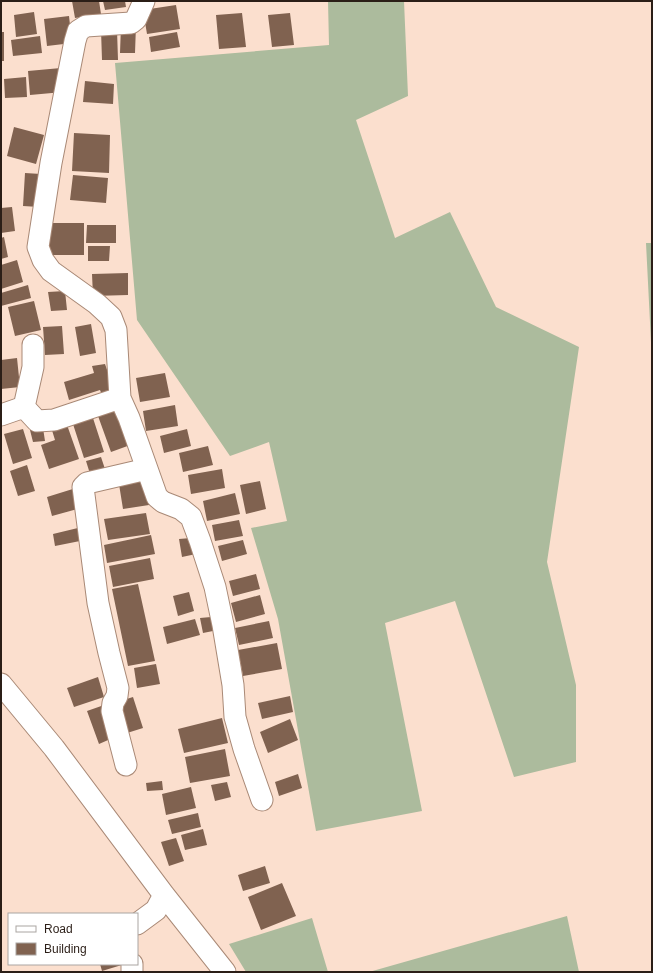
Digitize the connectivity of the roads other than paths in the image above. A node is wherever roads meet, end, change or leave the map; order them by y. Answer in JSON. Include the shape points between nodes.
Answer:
{"nodes":[{"id":1,"x":145,"y":1,"type":"edge"},
{"id":2,"x":33,"y":345,"type":"dead end"},
{"id":3,"x":120,"y":398,"type":"junction"},
{"id":4,"x":24,"y":407,"type":"junction"},
{"id":5,"x":1,"y":415,"type":"edge"},
{"id":6,"x":147,"y":469,"type":"junction"},
{"id":7,"x":1,"y":684,"type":"edge"},
{"id":8,"x":126,"y":765,"type":"dead end"},
{"id":9,"x":262,"y":800,"type":"dead end"},
{"id":10,"x":160,"y":903,"type":"junction"},
{"id":11,"x":138,"y":923,"type":"edge"},
{"id":12,"x":225,"y":972,"type":"edge"}],
"edges":[{"from":1,"to":3,"type":"street","via":[[136,19],[131,23],[86,26],[78,31],[51,163],[38,247],[51,271],[97,304],[111,318],[116,330]]},
{"from":2,"to":4,"type":"street","via":[[33,367]]},
{"from":3,"to":4,"type":"street","via":[[54,420],[37,421]]},
{"from":3,"to":6,"type":"street"},
{"from":4,"to":5,"type":"street"},
{"from":6,"to":8,"type":"street","via":[[87,483],[83,487],[98,603],[118,688],[112,712]]},
{"from":6,"to":9,"type":"street","via":[[157,497],[191,517],[200,540],[215,587],[223,624],[234,685],[235,717]]},
{"from":7,"to":10,"type":"street","via":[[54,748]]},
{"from":10,"to":11,"type":"street"},
{"from":10,"to":12,"type":"street"}]}
